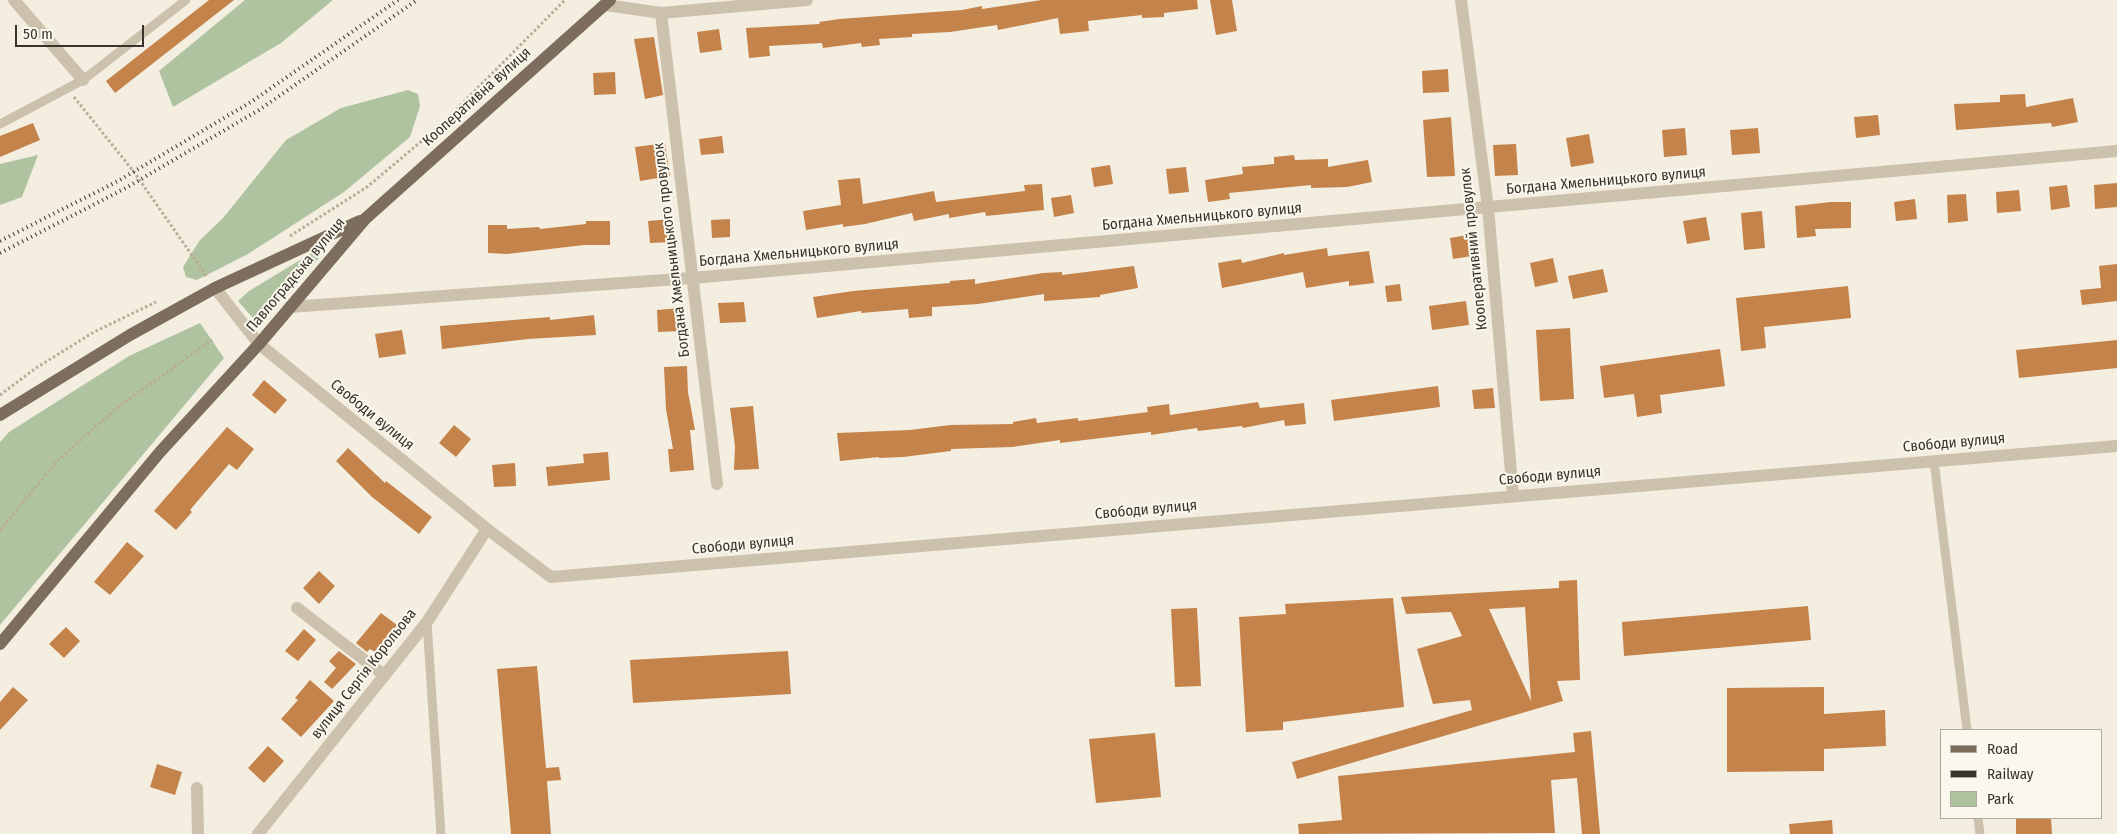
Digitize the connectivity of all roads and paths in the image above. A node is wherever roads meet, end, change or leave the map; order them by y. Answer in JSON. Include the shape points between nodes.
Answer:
{"nodes":[{"id":1,"x":14,"y":0,"type":"edge"},
{"id":2,"x":186,"y":0,"type":"edge"},
{"id":3,"x":565,"y":0,"type":"edge"},
{"id":4,"x":807,"y":0,"type":"edge"},
{"id":5,"x":1461,"y":0,"type":"edge"},
{"id":6,"x":608,"y":2,"type":"edge"},
{"id":7,"x":661,"y":13,"type":"junction"},
{"id":8,"x":83,"y":80,"type":"junction"},
{"id":9,"x":68,"y":89,"type":"junction"},
{"id":10,"x":0,"y":124,"type":"edge"},
{"id":11,"x":2117,"y":151,"type":"edge"},
{"id":12,"x":1488,"y":208,"type":"junction"},
{"id":13,"x":365,"y":219,"type":"junction"},
{"id":14,"x":287,"y":238,"type":"dead end"},
{"id":15,"x":216,"y":272,"type":"dead end"},
{"id":16,"x":207,"y":277,"type":"junction"},
{"id":17,"x":692,"y":278,"type":"junction"},
{"id":18,"x":198,"y":281,"type":"dead end"},
{"id":19,"x":215,"y":288,"type":"junction"},
{"id":20,"x":164,"y":298,"type":"dead end"},
{"id":21,"x":290,"y":306,"type":"junction"},
{"id":22,"x":212,"y":340,"type":"dead end"},
{"id":23,"x":259,"y":344,"type":"junction"},
{"id":24,"x":0,"y":396,"type":"edge"},
{"id":25,"x":0,"y":415,"type":"edge"},
{"id":26,"x":2117,"y":446,"type":"edge"},
{"id":27,"x":1934,"y":461,"type":"junction"},
{"id":28,"x":717,"y":484,"type":"dead end"},
{"id":29,"x":1513,"y":495,"type":"junction"},
{"id":30,"x":487,"y":529,"type":"junction"},
{"id":31,"x":0,"y":530,"type":"edge"},
{"id":32,"x":298,"y":608,"type":"dead end"},
{"id":33,"x":427,"y":622,"type":"junction"},
{"id":34,"x":0,"y":644,"type":"edge"},
{"id":35,"x":384,"y":676,"type":"junction"},
{"id":36,"x":1967,"y":729,"type":"edge"},
{"id":37,"x":197,"y":788,"type":"dead end"},
{"id":38,"x":1978,"y":819,"type":"edge"},
{"id":39,"x":198,"y":834,"type":"edge"},
{"id":40,"x":258,"y":834,"type":"edge"},
{"id":41,"x":441,"y":834,"type":"edge"},
{"id":42,"x":1980,"y":834,"type":"edge"}],
"edges":[{"from":1,"to":8,"type":"street"},
{"from":2,"to":8,"type":"lane"},
{"from":3,"to":14,"type":"path","via":[[442,124],[367,187]]},
{"from":4,"to":7,"type":"street"},
{"from":5,"to":12,"type":"street","name":"Кооперативний провулок"},
{"from":6,"to":7,"type":"street"},
{"from":6,"to":13,"type":"main road","name":"Кооперативна вулиця"},
{"from":7,"to":17,"type":"street","name":"Богдана Хмельницького провулок"},
{"from":8,"to":9,"type":"lane"},
{"from":9,"to":10,"type":"lane"},
{"from":9,"to":16,"type":"path","via":[[134,172]]},
{"from":11,"to":12,"type":"street","name":"Богдана Хмельницького вулиця"},
{"from":12,"to":17,"type":"street","name":"Богдана Хмельницького вулиця"},
{"from":12,"to":29,"type":"street","name":"Кооперативний провулок"},
{"from":13,"to":19,"type":"main road","name":"Павлоградська вулиця"},
{"from":13,"to":21,"type":"main road","name":"Павлоградська вулиця"},
{"from":15,"to":16,"type":"path"},
{"from":16,"to":18,"type":"path"},
{"from":16,"to":19,"type":"path"},
{"from":17,"to":21,"type":"street","name":"Богдана Хмельницького вулиця"},
{"from":17,"to":28,"type":"street","name":"Богдана Хмельницького провулок"},
{"from":19,"to":23,"type":"street","name":"Свободи вулиця"},
{"from":19,"to":25,"type":"main road","name":"Павлоградська вулиця","via":[[130,335]]},
{"from":20,"to":24,"type":"path","via":[[94,332],[36,368]]},
{"from":21,"to":23,"type":"main road","name":"Павлоградська вулиця"},
{"from":22,"to":31,"type":"path","via":[[117,408],[59,459]]},
{"from":23,"to":30,"type":"street","name":"Свободи вулиця"},
{"from":23,"to":34,"type":"main road","name":"Павлоградська вулиця","via":[[160,452]]},
{"from":26,"to":27,"type":"street","name":"Свободи вулиця"},
{"from":27,"to":29,"type":"street","name":"Свободи вулиця"},
{"from":27,"to":36,"type":"lane"},
{"from":29,"to":30,"type":"street","name":"Свободи вулиця","via":[[551,577]]},
{"from":30,"to":33,"type":"street","name":"вулиця Сергія Корольова"},
{"from":32,"to":35,"type":"street"},
{"from":33,"to":35,"type":"street","name":"вулиця Сергія Корольова"},
{"from":33,"to":41,"type":"lane"},
{"from":35,"to":40,"type":"street","name":"вулиця Сергія Корольова"},
{"from":37,"to":39,"type":"street"},
{"from":38,"to":42,"type":"lane"}]}
